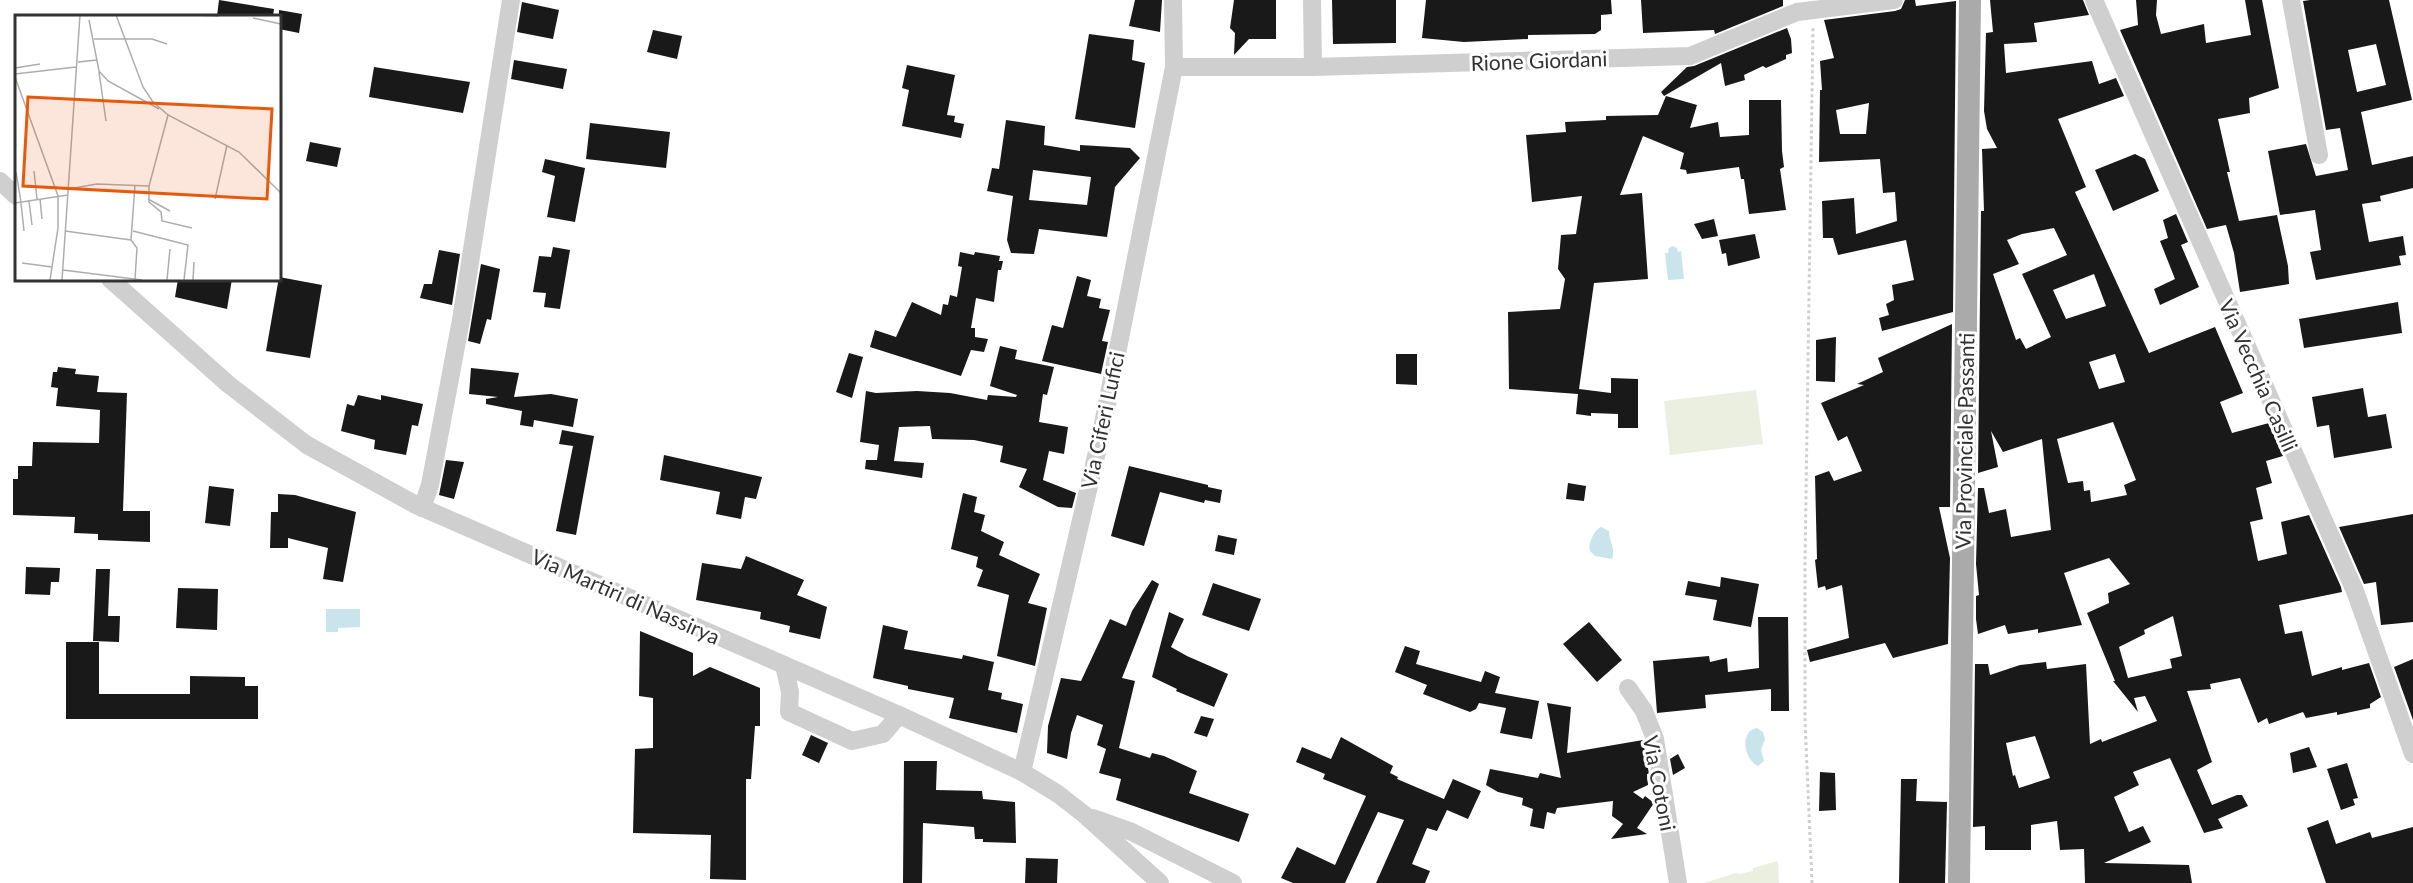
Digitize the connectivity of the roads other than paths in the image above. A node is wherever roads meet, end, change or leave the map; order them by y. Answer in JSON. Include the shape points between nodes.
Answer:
{"nodes":[{"id":1,"x":511,"y":0,"type":"edge"},
{"id":2,"x":1173,"y":0,"type":"edge"},
{"id":3,"x":1312,"y":0,"type":"edge"},
{"id":4,"x":1894,"y":0,"type":"edge"},
{"id":5,"x":1970,"y":0,"type":"edge"},
{"id":6,"x":2094,"y":0,"type":"edge"},
{"id":7,"x":2291,"y":0,"type":"edge"},
{"id":8,"x":1801,"y":7,"type":"edge"},
{"id":9,"x":1174,"y":67,"type":"junction"},
{"id":10,"x":1313,"y":67,"type":"junction"},
{"id":11,"x":2319,"y":155,"type":"dead end"},
{"id":12,"x":0,"y":181,"type":"edge"},
{"id":13,"x":15,"y":195,"type":"edge"},
{"id":14,"x":111,"y":280,"type":"edge"},
{"id":15,"x":422,"y":508,"type":"junction"},
{"id":16,"x":784,"y":665,"type":"junction"},
{"id":17,"x":1628,"y":688,"type":"dead end"},
{"id":18,"x":899,"y":715,"type":"junction"},
{"id":19,"x":2413,"y":754,"type":"edge"},
{"id":20,"x":1022,"y":772,"type":"junction"},
{"id":21,"x":1085,"y":815,"type":"junction"},
{"id":22,"x":1160,"y":883,"type":"edge"},
{"id":23,"x":1233,"y":883,"type":"edge"},
{"id":24,"x":1678,"y":883,"type":"edge"},
{"id":25,"x":1959,"y":883,"type":"edge"}],
"edges":[{"from":1,"to":15,"type":"street","via":[[461,320],[430,485]]},
{"from":2,"to":9,"type":"street","name":"Via Ciferi Lufici"},
{"from":3,"to":10,"type":"street"},
{"from":4,"to":8,"type":"street","name":"Rione Giordani"},
{"from":5,"to":25,"type":"main road","name":"Via Provinciale Passanti"},
{"from":6,"to":19,"type":"street","name":"Via Vecchia Casilli","via":[[2355,591]]},
{"from":7,"to":11,"type":"street"},
{"from":8,"to":10,"type":"street","name":"Rione Giordani","via":[[1690,56]]},
{"from":9,"to":10,"type":"street","name":"Rione Giordani"},
{"from":9,"to":20,"type":"street","name":"Via Ciferi Lufici","via":[[1100,439]]},
{"from":12,"to":13,"type":"street"},
{"from":14,"to":15,"type":"street","name":"Via Martiri di Nassirya","via":[[228,384],[307,445]]},
{"from":15,"to":16,"type":"street","name":"Via Martiri di Nassirya"},
{"from":16,"to":18,"type":"street","name":"Via Martiri di Nassirya"},
{"from":16,"to":18,"type":"street","via":[[790,692],[789,712],[852,741],[883,734]]},
{"from":17,"to":24,"type":"street","name":"Via Cotoni","via":[[1644,711],[1655,739]]},
{"from":18,"to":20,"type":"street","name":"Via Martiri di Nassirya"},
{"from":20,"to":21,"type":"street","name":"Via Martiri di Nassirya"},
{"from":21,"to":22,"type":"street","name":"Via Martiri di Nassirya"},
{"from":21,"to":23,"type":"street","via":[[1132,832]]}]}
